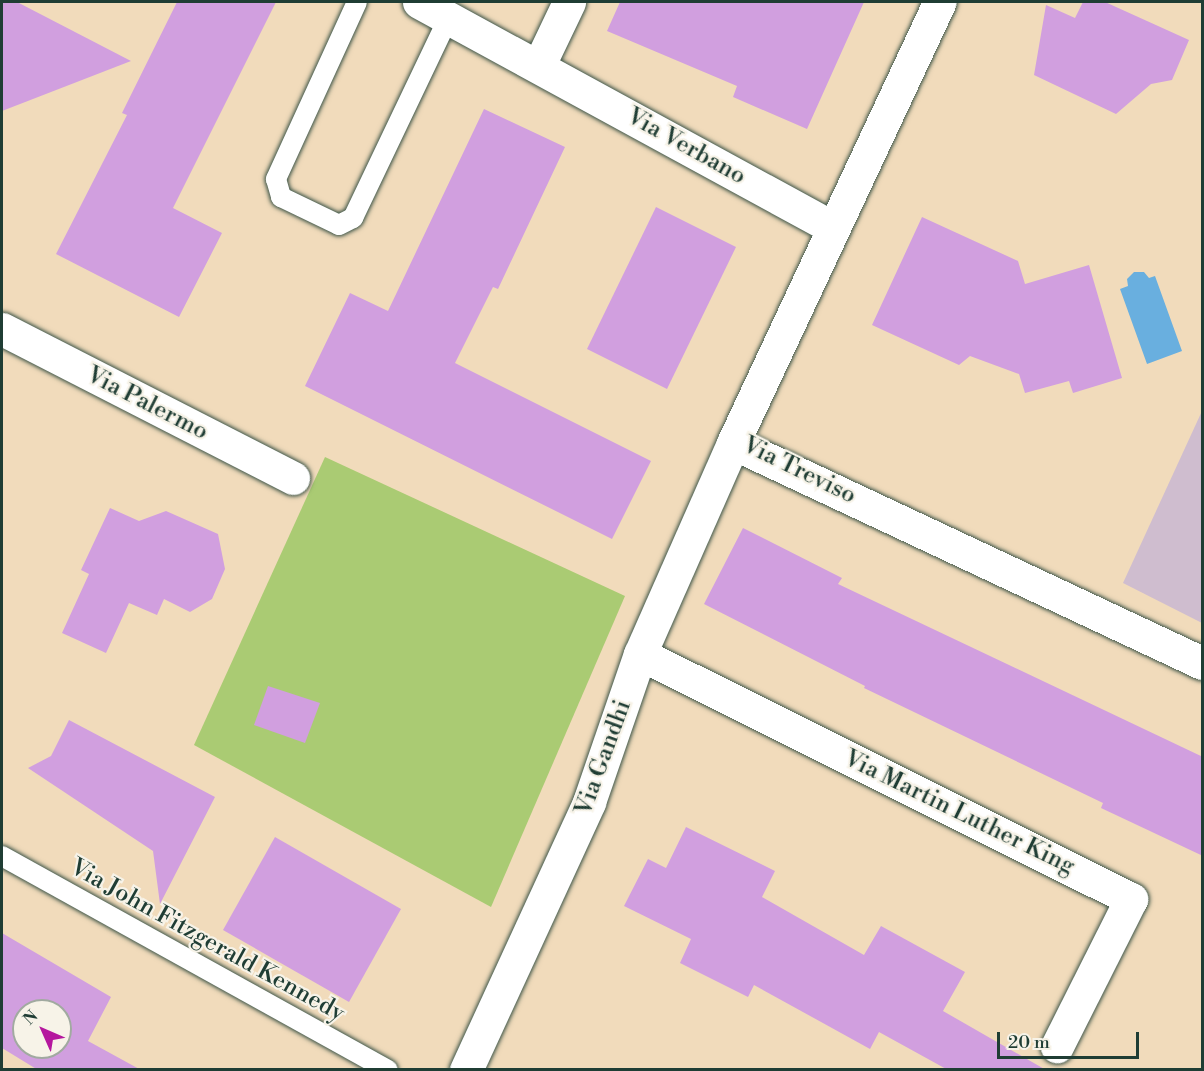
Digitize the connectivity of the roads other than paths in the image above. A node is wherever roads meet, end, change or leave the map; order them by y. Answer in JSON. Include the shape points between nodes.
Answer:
{"nodes":[{"id":1,"x":357,"y":2,"type":"edge"},
{"id":2,"x":419,"y":2,"type":"edge"},
{"id":3,"x":569,"y":2,"type":"edge"},
{"id":4,"x":939,"y":2,"type":"edge"},
{"id":5,"x":448,"y":19,"type":"junction"},
{"id":6,"x":539,"y":65,"type":"junction"},
{"id":7,"x":833,"y":228,"type":"junction"},
{"id":8,"x":2,"y":329,"type":"edge"},
{"id":9,"x":733,"y":443,"type":"junction"},
{"id":10,"x":293,"y":478,"type":"dead end"},
{"id":11,"x":640,"y":654,"type":"junction"},
{"id":12,"x":1203,"y":663,"type":"edge"},
{"id":13,"x":2,"y":856,"type":"edge"},
{"id":14,"x":1057,"y":1046,"type":"dead end"},
{"id":15,"x":388,"y":1070,"type":"edge"},
{"id":16,"x":466,"y":1070,"type":"edge"}],
"edges":[{"from":1,"to":5,"type":"lane","via":[[275,186],[280,196],[339,225],[353,218]]},
{"from":2,"to":5,"type":"street","name":"Via Verbano"},
{"from":3,"to":6,"type":"street"},
{"from":4,"to":7,"type":"street","name":"Via Treviso"},
{"from":5,"to":6,"type":"street","name":"Via Verbano"},
{"from":6,"to":7,"type":"street","name":"Via Verbano"},
{"from":7,"to":9,"type":"street","name":"Via Treviso"},
{"from":8,"to":10,"type":"street","name":"Via Palermo"},
{"from":9,"to":11,"type":"street","name":"Via Gandhi"},
{"from":9,"to":12,"type":"street","name":"Via Treviso"},
{"from":11,"to":14,"type":"street","name":"Via Martin Luther King","via":[[1131,899]]},
{"from":11,"to":16,"type":"street","name":"Via Gandhi","via":[[589,802]]},
{"from":13,"to":15,"type":"lane","name":"Via John Fitzgerald Kennedy"}]}
